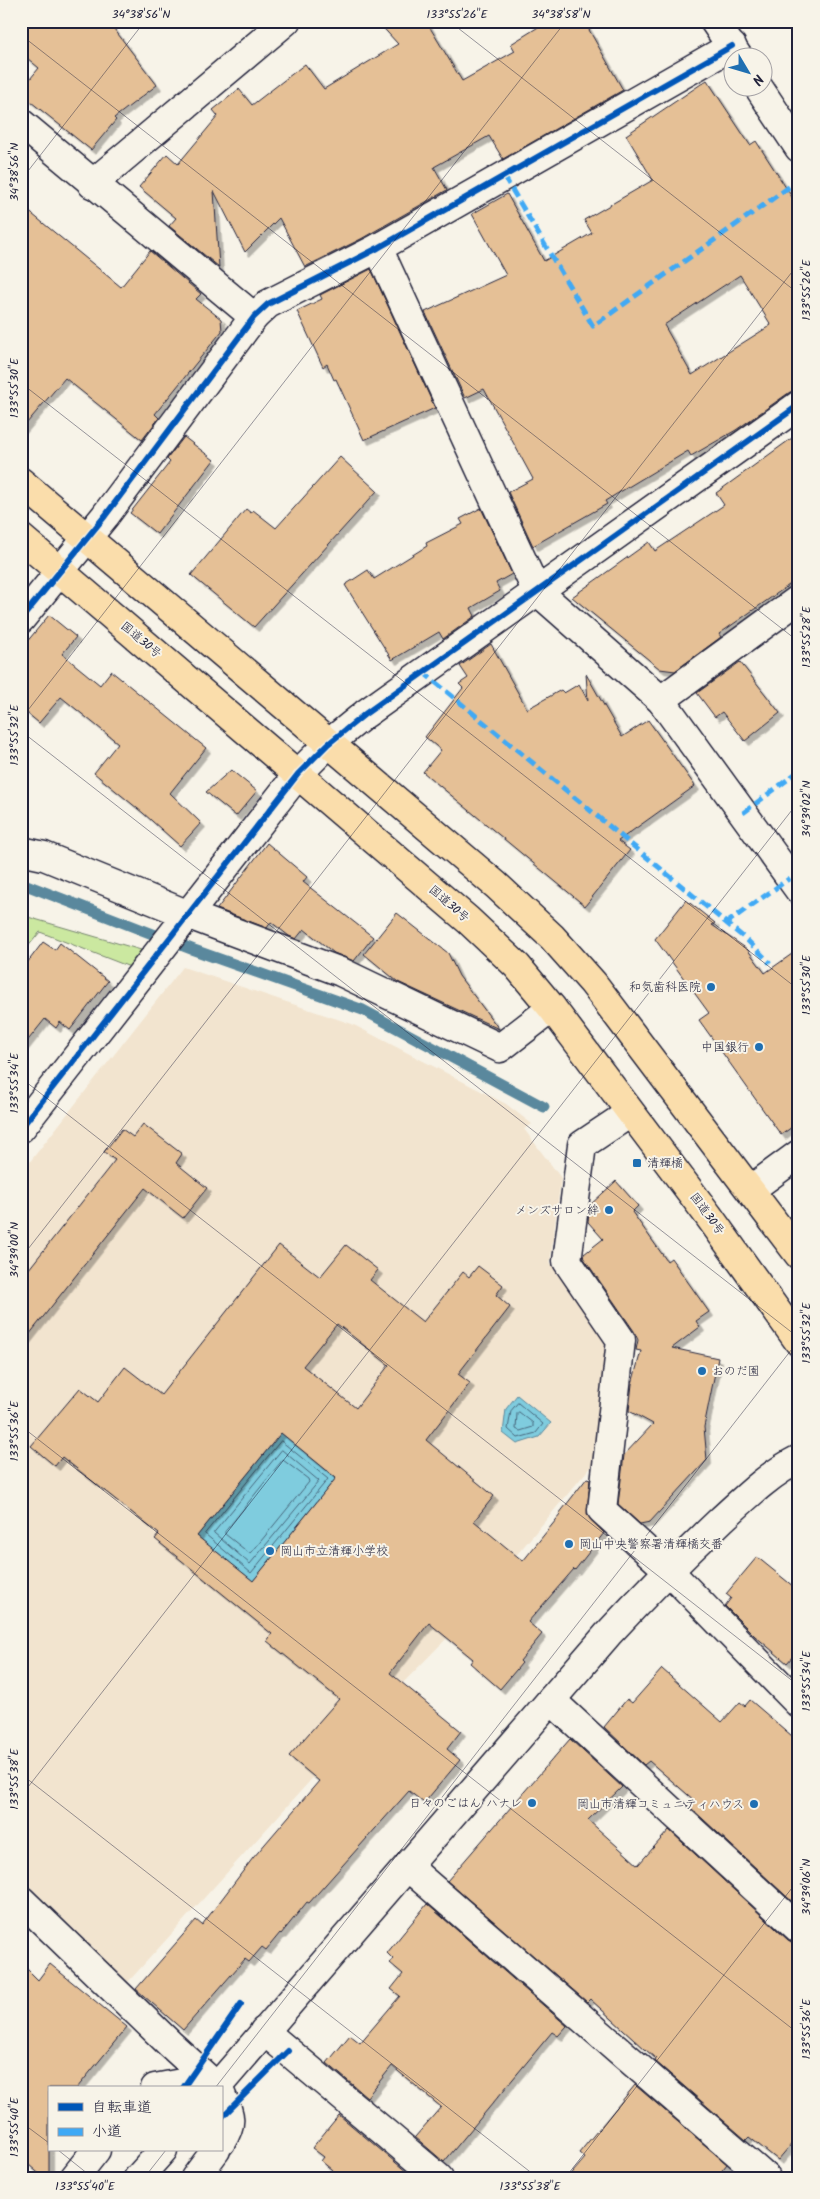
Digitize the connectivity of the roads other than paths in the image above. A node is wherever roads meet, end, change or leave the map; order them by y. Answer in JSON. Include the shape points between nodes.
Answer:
{"nodes":[{"id":1,"x":286,"y":21,"type":"edge"},
{"id":2,"x":726,"y":35,"type":"edge"},
{"id":3,"x":766,"y":98,"type":"edge"},
{"id":4,"x":21,"y":123,"type":"edge"},
{"id":5,"x":799,"y":148,"type":"edge"},
{"id":6,"x":92,"y":184,"type":"junction"},
{"id":7,"x":378,"y":248,"type":"junction"},
{"id":8,"x":254,"y":318,"type":"junction"},
{"id":9,"x":799,"y":405,"type":"edge"},
{"id":10,"x":21,"y":482,"type":"edge"},
{"id":11,"x":21,"y":538,"type":"edge"},
{"id":12,"x":87,"y":538,"type":"junction"},
{"id":13,"x":60,"y":572,"type":"junction"},
{"id":14,"x":536,"y":590,"type":"junction"},
{"id":15,"x":799,"y":599,"type":"edge"},
{"id":16,"x":21,"y":619,"type":"edge"},
{"id":17,"x":661,"y":700,"type":"junction"},
{"id":18,"x":328,"y":744,"type":"junction"},
{"id":19,"x":298,"y":774,"type":"junction"},
{"id":20,"x":21,"y":851,"type":"edge"},
{"id":21,"x":799,"y":890,"type":"edge"},
{"id":22,"x":185,"y":920,"type":"junction"},
{"id":23,"x":552,"y":1008,"type":"junction"},
{"id":24,"x":630,"y":1113,"type":"junction"},
{"id":25,"x":21,"y":1128,"type":"edge"},
{"id":26,"x":799,"y":1154,"type":"edge"},
{"id":27,"x":750,"y":1190,"type":"junction"},
{"id":28,"x":799,"y":1255,"type":"edge"},
{"id":29,"x":799,"y":1342,"type":"edge"},
{"id":30,"x":799,"y":1459,"type":"edge"},
{"id":31,"x":668,"y":1570,"type":"junction"},
{"id":32,"x":551,"y":1700,"type":"junction"},
{"id":33,"x":799,"y":1704,"type":"edge"},
{"id":34,"x":408,"y":1868,"type":"junction"},
{"id":35,"x":21,"y":1900,"type":"edge"},
{"id":36,"x":799,"y":1930,"type":"edge"},
{"id":37,"x":264,"y":2031,"type":"junction"},
{"id":38,"x":162,"y":2086,"type":"edge"},
{"id":39,"x":205,"y":2086,"type":"edge"},
{"id":40,"x":215,"y":2086,"type":"edge"},
{"id":41,"x":220,"y":2086,"type":"edge"},
{"id":42,"x":222,"y":2098,"type":"edge"},
{"id":43,"x":222,"y":2140,"type":"edge"},
{"id":44,"x":94,"y":2152,"type":"edge"},
{"id":45,"x":160,"y":2152,"type":"edge"},
{"id":46,"x":214,"y":2152,"type":"edge"},
{"id":47,"x":74,"y":2178,"type":"edge"},
{"id":48,"x":138,"y":2178,"type":"edge"},
{"id":49,"x":195,"y":2178,"type":"edge"},
{"id":50,"x":438,"y":2178,"type":"edge"},
{"id":51,"x":766,"y":2178,"type":"edge"}],
"edges":[{"from":1,"to":6,"type":"street"},
{"from":2,"to":7,"type":"street"},
{"from":3,"to":5,"type":"street"},
{"from":4,"to":6,"type":"street"},
{"from":6,"to":8,"type":"street"},
{"from":7,"to":8,"type":"street","via":[[268,304]]},
{"from":7,"to":14,"type":"street"},
{"from":8,"to":12,"type":"street"},
{"from":9,"to":14,"type":"street"},
{"from":10,"to":12,"type":"highway"},
{"from":11,"to":13,"type":"highway","name":"国道30号"},
{"from":12,"to":13,"type":"street"},
{"from":12,"to":18,"type":"highway"},
{"from":13,"to":16,"type":"street"},
{"from":13,"to":19,"type":"highway","name":"国道30号"},
{"from":14,"to":17,"type":"street"},
{"from":14,"to":18,"type":"street","via":[[364,714]]},
{"from":15,"to":17,"type":"street"},
{"from":17,"to":21,"type":"street"},
{"from":18,"to":19,"type":"street"},
{"from":18,"to":27,"type":"highway","via":[[496,885],[552,937],[593,983]]},
{"from":19,"to":22,"type":"street"},
{"from":19,"to":23,"type":"highway","name":"国道30号","via":[[468,920],[517,966]]},
{"from":20,"to":22,"type":"street","via":[[44,856]]},
{"from":22,"to":23,"type":"street","via":[[341,972],[500,1048]]},
{"from":22,"to":25,"type":"street"},
{"from":23,"to":24,"type":"highway","name":"国道30号"},
{"from":24,"to":29,"type":"highway","name":"国道30号"},
{"from":24,"to":31,"type":"street","via":[[582,1146],[567,1261],[621,1340],[602,1510]]},
{"from":26,"to":27,"type":"street"},
{"from":27,"to":28,"type":"highway"},
{"from":30,"to":31,"type":"street","via":[[781,1468],[747,1496]]},
{"from":31,"to":32,"type":"street"},
{"from":31,"to":33,"type":"street"},
{"from":32,"to":34,"type":"street"},
{"from":32,"to":36,"type":"street"},
{"from":34,"to":37,"type":"street"},
{"from":34,"to":51,"type":"street"},
{"from":35,"to":40,"type":"street"},
{"from":37,"to":41,"type":"street"},
{"from":37,"to":50,"type":"street"},
{"from":38,"to":39,"type":"street","via":[[176,2082]]},
{"from":42,"to":43,"type":"street","via":[[230,2127]]},
{"from":44,"to":47,"type":"street"},
{"from":45,"to":48,"type":"street"},
{"from":46,"to":49,"type":"street"}]}
